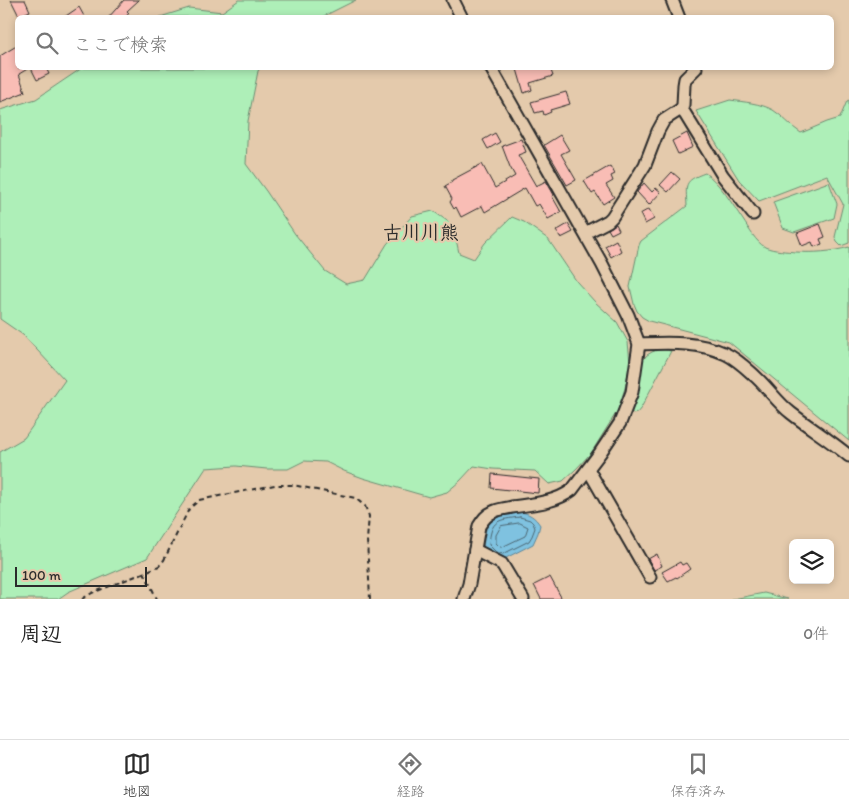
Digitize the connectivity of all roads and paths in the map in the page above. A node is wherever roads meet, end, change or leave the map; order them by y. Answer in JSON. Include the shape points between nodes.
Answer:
{"nodes":[{"id":1,"x":453,"y":0,"type":"edge"},
{"id":2,"x":672,"y":0,"type":"edge"},
{"id":3,"x":460,"y":15,"type":"edge"},
{"id":4,"x":678,"y":15,"type":"edge"},
{"id":5,"x":492,"y":70,"type":"edge"},
{"id":6,"x":694,"y":70,"type":"edge"},
{"id":7,"x":680,"y":109,"type":"junction"},
{"id":8,"x":753,"y":214,"type":"dead end"},
{"id":9,"x":585,"y":233,"type":"junction"},
{"id":10,"x":639,"y":344,"type":"junction"},
{"id":11,"x":849,"y":456,"type":"edge"},
{"id":12,"x":588,"y":469,"type":"junction"},
{"id":13,"x":475,"y":550,"type":"junction"},
{"id":14,"x":144,"y":572,"type":"junction"},
{"id":15,"x":650,"y":576,"type":"dead end"},
{"id":16,"x":82,"y":599,"type":"edge"},
{"id":17,"x":157,"y":599,"type":"edge"},
{"id":18,"x":370,"y":599,"type":"edge"},
{"id":19,"x":464,"y":599,"type":"edge"},
{"id":20,"x":523,"y":599,"type":"edge"}],
"edges":[{"from":1,"to":3,"type":"street"},
{"from":2,"to":4,"type":"street"},
{"from":5,"to":9,"type":"street"},
{"from":6,"to":7,"type":"street","via":[[685,79]]},
{"from":7,"to":8,"type":"street","via":[[723,176]]},
{"from":7,"to":9,"type":"street","via":[[664,120],[645,165],[612,217]]},
{"from":9,"to":10,"type":"street"},
{"from":10,"to":11,"type":"street","via":[[695,344],[727,354],[757,378],[790,412]]},
{"from":10,"to":12,"type":"street","via":[[632,392],[620,423]]},
{"from":12,"to":13,"type":"street","via":[[572,490],[561,498],[492,512],[479,526]]},
{"from":12,"to":15,"type":"street"},
{"from":13,"to":19,"type":"street"},
{"from":13,"to":20,"type":"street","via":[[502,564]]},
{"from":14,"to":16,"type":"path"},
{"from":14,"to":17,"type":"path"},
{"from":14,"to":18,"type":"path","via":[[159,566],[164,560],[189,509],[199,500],[275,485],[293,486],[355,498],[365,506],[369,516]]}]}
